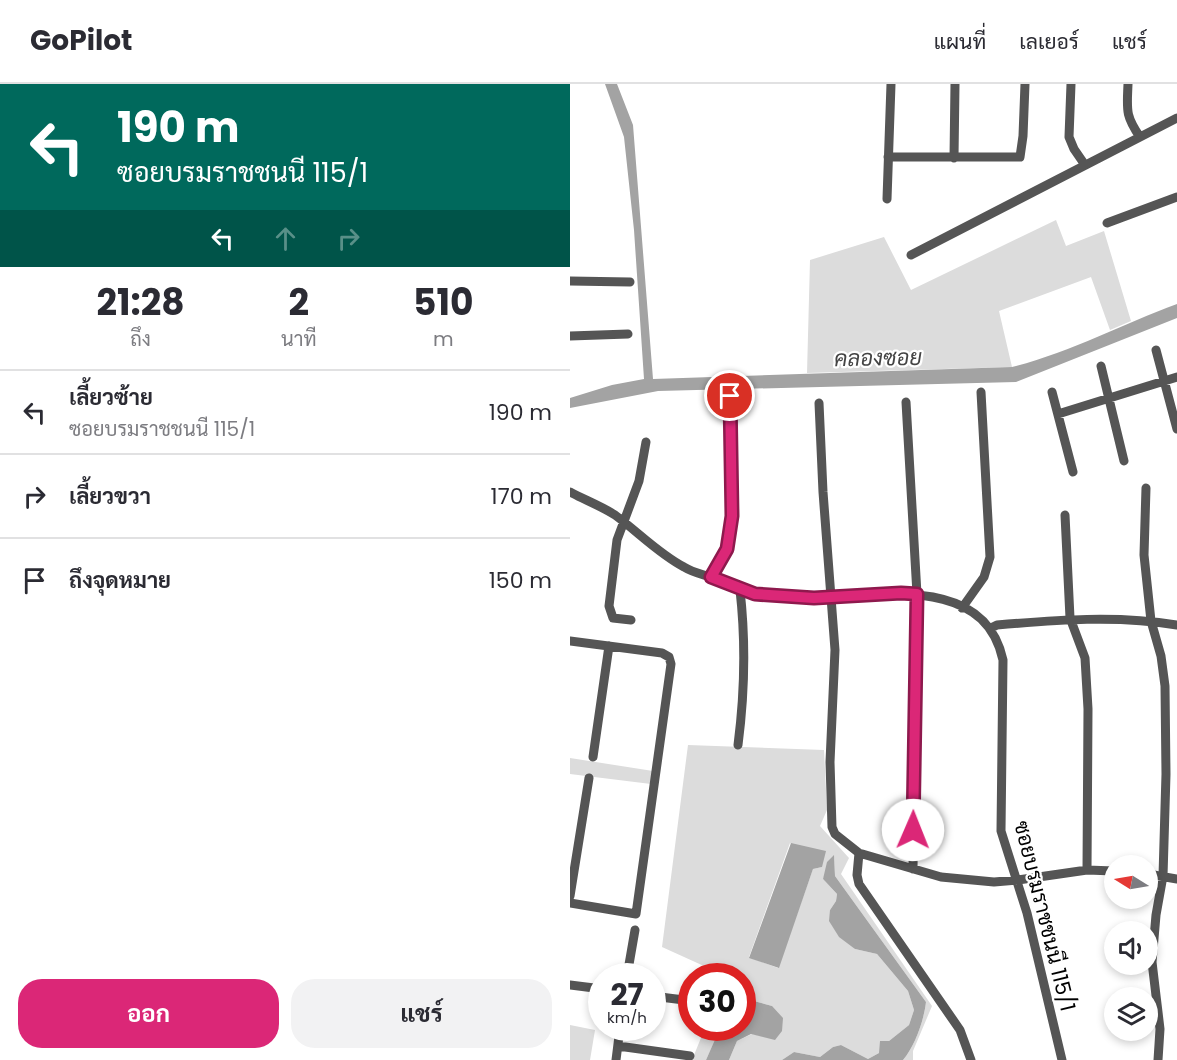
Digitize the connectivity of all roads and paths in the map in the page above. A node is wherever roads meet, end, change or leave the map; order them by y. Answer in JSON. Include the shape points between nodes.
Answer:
{"nodes":[{"id":1,"x":891,"y":84,"type":"edge"},
{"id":2,"x":955,"y":84,"type":"edge"},
{"id":3,"x":1025,"y":84,"type":"edge"},
{"id":4,"x":1071,"y":84,"type":"edge"},
{"id":5,"x":1128,"y":84,"type":"edge"},
{"id":6,"x":1177,"y":118,"type":"edge"},
{"id":7,"x":1140,"y":137,"type":"junction"},
{"id":8,"x":888,"y":157,"type":"junction"},
{"id":9,"x":954,"y":158,"type":"junction"},
{"id":10,"x":1084,"y":165,"type":"junction"},
{"id":11,"x":1177,"y":197,"type":"edge"},
{"id":12,"x":887,"y":200,"type":"dead end"},
{"id":13,"x":1107,"y":224,"type":"dead end"},
{"id":14,"x":911,"y":255,"type":"dead end"},
{"id":15,"x":570,"y":281,"type":"edge"},
{"id":16,"x":630,"y":282,"type":"dead end"},
{"id":17,"x":628,"y":334,"type":"dead end"},
{"id":18,"x":570,"y":336,"type":"edge"},
{"id":19,"x":1156,"y":350,"type":"dead end"},
{"id":20,"x":1101,"y":366,"type":"dead end"},
{"id":21,"x":1177,"y":377,"type":"edge"},
{"id":22,"x":1164,"y":381,"type":"junction"},
{"id":23,"x":981,"y":392,"type":"dead end"},
{"id":24,"x":1052,"y":392,"type":"dead end"},
{"id":25,"x":730,"y":396,"type":"dead end"},
{"id":26,"x":1109,"y":398,"type":"junction"},
{"id":27,"x":906,"y":402,"type":"dead end"},
{"id":28,"x":819,"y":403,"type":"dead end"},
{"id":29,"x":1058,"y":414,"type":"junction"},
{"id":30,"x":1177,"y":429,"type":"edge"},
{"id":31,"x":646,"y":442,"type":"dead end"},
{"id":32,"x":1124,"y":460,"type":"dead end"},
{"id":33,"x":1073,"y":472,"type":"dead end"},
{"id":34,"x":1146,"y":488,"type":"dead end"},
{"id":35,"x":570,"y":492,"type":"edge"},
{"id":36,"x":1065,"y":515,"type":"dead end"},
{"id":37,"x":624,"y":522,"type":"junction"},
{"id":38,"x":711,"y":577,"type":"junction"},
{"id":39,"x":740,"y":590,"type":"junction"},
{"id":40,"x":917,"y":594,"type":"junction"},
{"id":41,"x":831,"y":597,"type":"junction"},
{"id":42,"x":962,"y":608,"type":"junction"},
{"id":43,"x":1070,"y":618,"type":"junction"},
{"id":44,"x":631,"y":620,"type":"dead end"},
{"id":45,"x":1151,"y":621,"type":"junction"},
{"id":46,"x":1177,"y":625,"type":"edge"},
{"id":47,"x":991,"y":628,"type":"junction"},
{"id":48,"x":570,"y":641,"type":"edge"},
{"id":49,"x":609,"y":646,"type":"junction"},
{"id":50,"x":738,"y":745,"type":"dead end"},
{"id":51,"x":593,"y":757,"type":"dead end"},
{"id":52,"x":589,"y":778,"type":"dead end"},
{"id":53,"x":859,"y":853,"type":"junction"},
{"id":54,"x":913,"y":869,"type":"junction"},
{"id":55,"x":1087,"y":870,"type":"junction"},
{"id":56,"x":1104,"y":871,"type":"edge"},
{"id":57,"x":1158,"y":875,"type":"edge"},
{"id":58,"x":1163,"y":876,"type":"junction"},
{"id":59,"x":1177,"y":879,"type":"edge"},
{"id":60,"x":1018,"y":880,"type":"junction"},
{"id":61,"x":570,"y":896,"type":"edge"},
{"id":62,"x":570,"y":903,"type":"edge"},
{"id":63,"x":635,"y":930,"type":"dead end"},
{"id":64,"x":629,"y":963,"type":"edge"},
{"id":65,"x":570,"y":985,"type":"edge"},
{"id":66,"x":588,"y":987,"type":"edge"},
{"id":67,"x":619,"y":1041,"type":"edge"},
{"id":68,"x":618,"y":1046,"type":"junction"},
{"id":69,"x":690,"y":1056,"type":"dead end"},
{"id":70,"x":616,"y":1060,"type":"edge"},
{"id":71,"x":971,"y":1060,"type":"edge"},
{"id":72,"x":1062,"y":1060,"type":"edge"},
{"id":73,"x":1158,"y":1060,"type":"edge"}],
"edges":[{"from":1,"to":8,"type":"street"},
{"from":2,"to":9,"type":"street"},
{"from":3,"to":9,"type":"street","via":[[1020,157]]},
{"from":4,"to":10,"type":"street","via":[[1069,137]]},
{"from":5,"to":7,"type":"street","via":[[1127,111]]},
{"from":6,"to":7,"type":"street"},
{"from":7,"to":10,"type":"street"},
{"from":8,"to":9,"type":"street"},
{"from":8,"to":12,"type":"street"},
{"from":10,"to":14,"type":"street"},
{"from":11,"to":13,"type":"street"},
{"from":15,"to":16,"type":"street"},
{"from":17,"to":18,"type":"street"},
{"from":19,"to":22,"type":"street"},
{"from":20,"to":26,"type":"street"},
{"from":21,"to":22,"type":"street"},
{"from":22,"to":26,"type":"street"},
{"from":22,"to":30,"type":"street"},
{"from":23,"to":42,"type":"street","via":[[990,557],[984,577]]},
{"from":24,"to":29,"type":"street"},
{"from":25,"to":38,"type":"street","via":[[731,522],[727,549]]},
{"from":26,"to":29,"type":"street"},
{"from":26,"to":32,"type":"street"},
{"from":27,"to":40,"type":"street"},
{"from":28,"to":41,"type":"street"},
{"from":29,"to":33,"type":"street"},
{"from":31,"to":37,"type":"street","via":[[639,481]]},
{"from":34,"to":45,"type":"street","via":[[1144,555]]},
{"from":35,"to":37,"type":"street"},
{"from":36,"to":43,"type":"street"},
{"from":37,"to":38,"type":"street","via":[[683,567]]},
{"from":37,"to":44,"type":"street","via":[[617,540],[609,606],[613,618]]},
{"from":38,"to":39,"type":"street"},
{"from":39,"to":41,"type":"street"},
{"from":39,"to":50,"type":"street","via":[[745,635]]},
{"from":40,"to":41,"type":"street"},
{"from":40,"to":42,"type":"street"},
{"from":40,"to":54,"type":"street"},
{"from":41,"to":53,"type":"street","via":[[835,650],[830,762],[832,827]]},
{"from":42,"to":47,"type":"street","via":[[977,614]]},
{"from":43,"to":45,"type":"street"},
{"from":43,"to":47,"type":"street"},
{"from":43,"to":55,"type":"street","via":[[1085,658]]},
{"from":45,"to":46,"type":"street"},
{"from":45,"to":58,"type":"street","via":[[1165,686]]},
{"from":47,"to":60,"type":"street","name":"ซอยบรมราชชนนี 115/1","via":[[1003,660],[1001,831]]},
{"from":48,"to":49,"type":"street"},
{"from":49,"to":51,"type":"street"},
{"from":49,"to":62,"type":"street","via":[[662,652],[671,664],[636,914]]},
{"from":52,"to":61,"type":"street"},
{"from":53,"to":54,"type":"street"},
{"from":53,"to":71,"type":"street","via":[[859,884],[960,1030]]},
{"from":54,"to":60,"type":"street","via":[[941,877]]},
{"from":55,"to":56,"type":"street"},
{"from":55,"to":60,"type":"street"},
{"from":57,"to":58,"type":"street"},
{"from":58,"to":59,"type":"street"},
{"from":58,"to":73,"type":"street","via":[[1152,962],[1160,1029]]},
{"from":60,"to":72,"type":"street","name":"ซอยบรมราชชนนี 115/1"},
{"from":63,"to":64,"type":"street"},
{"from":65,"to":66,"type":"street"},
{"from":67,"to":68,"type":"street"},
{"from":68,"to":69,"type":"street"},
{"from":68,"to":70,"type":"street"}]}
